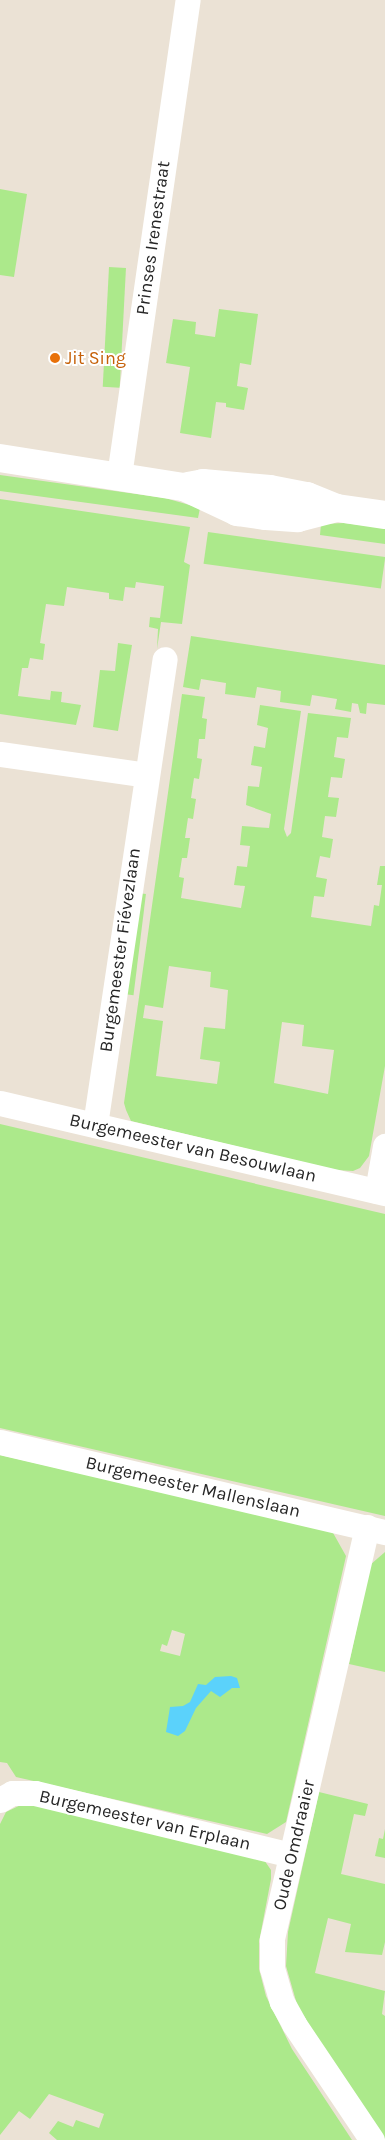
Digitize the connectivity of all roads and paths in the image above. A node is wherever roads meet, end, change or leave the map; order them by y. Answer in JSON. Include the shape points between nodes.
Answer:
{"nodes":[{"id":1,"x":188,"y":0,"type":"edge"},
{"id":2,"x":0,"y":458,"type":"edge"},
{"id":3,"x":119,"y":476,"type":"junction"},
{"id":4,"x":385,"y":515,"type":"edge"},
{"id":5,"x":165,"y":659,"type":"dead end"},
{"id":6,"x":0,"y":754,"type":"edge"},
{"id":7,"x":147,"y":776,"type":"junction"},
{"id":8,"x":0,"y":1103,"type":"edge"},
{"id":9,"x":95,"y":1125,"type":"junction"},
{"id":10,"x":385,"y":1146,"type":"edge"},
{"id":11,"x":381,"y":1192,"type":"edge"},
{"id":12,"x":0,"y":1442,"type":"edge"},
{"id":13,"x":376,"y":1529,"type":"edge"},
{"id":14,"x":0,"y":1800,"type":"edge"},
{"id":15,"x":291,"y":1855,"type":"junction"},
{"id":16,"x":372,"y":2140,"type":"edge"}],
"edges":[{"from":1,"to":3,"type":"street","name":"Prinses Irenestraat"},
{"from":2,"to":3,"type":"street"},
{"from":3,"to":4,"type":"street","via":[[184,487],[237,512],[298,518],[337,508]]},
{"from":5,"to":7,"type":"street","name":"Burgemeester Fiévezlaan"},
{"from":6,"to":7,"type":"street"},
{"from":7,"to":9,"type":"street","name":"Burgemeester Fiévezlaan"},
{"from":8,"to":9,"type":"street","name":"Burgemeester van Besouwlaan"},
{"from":9,"to":11,"type":"street","name":"Burgemeester van Besouwlaan"},
{"from":10,"to":11,"type":"street"},
{"from":12,"to":13,"type":"street","name":"Burgemeester Mallenslaan"},
{"from":13,"to":15,"type":"street","name":"Oude Omdraaier"},
{"from":14,"to":15,"type":"street","name":"Burgemeester van Erplaan","via":[[12,1793],[36,1793]]},
{"from":15,"to":16,"type":"street","name":"Oude Omdraaier","via":[[272,1940],[272,1968],[294,2024]]}]}
